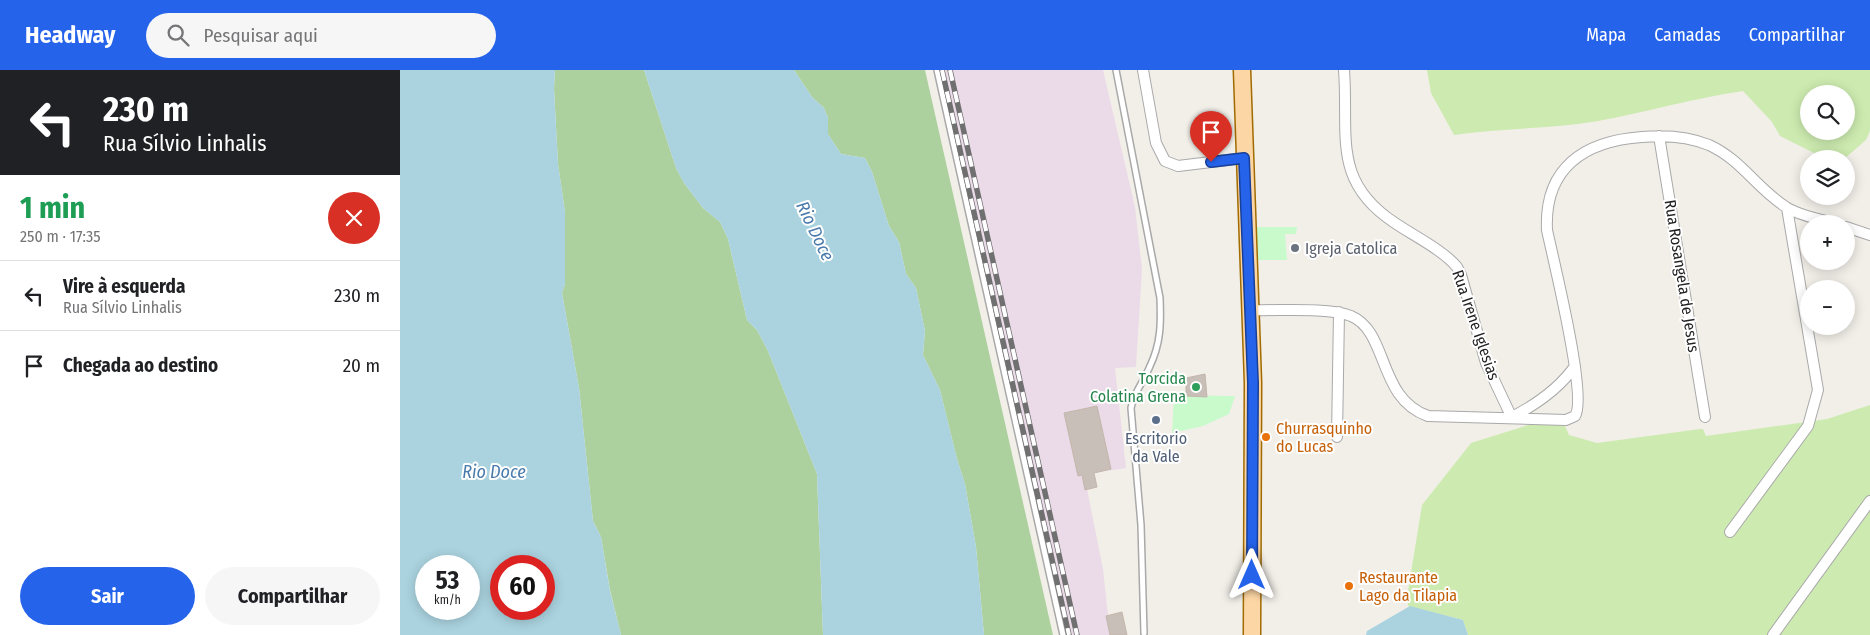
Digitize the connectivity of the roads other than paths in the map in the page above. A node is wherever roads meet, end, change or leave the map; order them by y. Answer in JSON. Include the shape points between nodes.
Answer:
{"nodes":[{"id":1,"x":937,"y":70,"type":"edge"},
{"id":2,"x":1116,"y":70,"type":"edge"},
{"id":3,"x":1143,"y":70,"type":"edge"},
{"id":4,"x":1242,"y":70,"type":"edge"},
{"id":5,"x":1344,"y":70,"type":"edge"},
{"id":6,"x":1659,"y":136,"type":"junction"},
{"id":7,"x":1244,"y":158,"type":"junction"},
{"id":8,"x":1786,"y":208,"type":"junction"},
{"id":9,"x":1808,"y":215,"type":"edge"},
{"id":10,"x":1855,"y":230,"type":"edge"},
{"id":11,"x":1870,"y":235,"type":"edge"},
{"id":12,"x":1251,"y":310,"type":"junction"},
{"id":13,"x":1338,"y":312,"type":"junction"},
{"id":14,"x":1575,"y":366,"type":"junction"},
{"id":15,"x":1706,"y":417,"type":"dead end"},
{"id":16,"x":1512,"y":418,"type":"junction"},
{"id":17,"x":1337,"y":437,"type":"dead end"},
{"id":18,"x":1870,"y":501,"type":"edge"},
{"id":19,"x":1730,"y":532,"type":"dead end"},
{"id":20,"x":1144,"y":633,"type":"dead end"},
{"id":21,"x":1064,"y":635,"type":"edge"},
{"id":22,"x":1252,"y":635,"type":"edge"},
{"id":23,"x":1773,"y":635,"type":"edge"}],
"edges":[{"from":1,"to":21,"type":"lane"},
{"from":2,"to":20,"type":"lane","via":[[1160,298],[1161,332],[1131,408],[1141,525]]},
{"from":3,"to":7,"type":"street","via":[[1158,152],[1164,161],[1178,166]]},
{"from":4,"to":7,"type":"main road"},
{"from":5,"to":16,"type":"street","name":"Rua Irene Iglesias","via":[[1346,153],[1351,174],[1370,204],[1457,267],[1486,363]]},
{"from":6,"to":8,"type":"street","via":[[1695,140],[1721,152],[1744,168]]},
{"from":6,"to":14,"type":"street","via":[[1626,138],[1585,151],[1572,160],[1552,188],[1546,212],[1547,230]]},
{"from":6,"to":15,"type":"street","name":"Rua Rosangela de Jesus"},
{"from":7,"to":12,"type":"main road"},
{"from":8,"to":9,"type":"street"},
{"from":8,"to":19,"type":"street","via":[[1818,390],[1808,426]]},
{"from":10,"to":11,"type":"street"},
{"from":12,"to":13,"type":"street"},
{"from":12,"to":22,"type":"main road"},
{"from":13,"to":16,"type":"street","via":[[1361,321],[1394,388],[1421,414],[1436,418]]},
{"from":13,"to":17,"type":"street"},
{"from":14,"to":16,"type":"street","via":[[1561,385]]},
{"from":14,"to":16,"type":"street","via":[[1579,406],[1573,418]]},
{"from":18,"to":23,"type":"street"}]}
